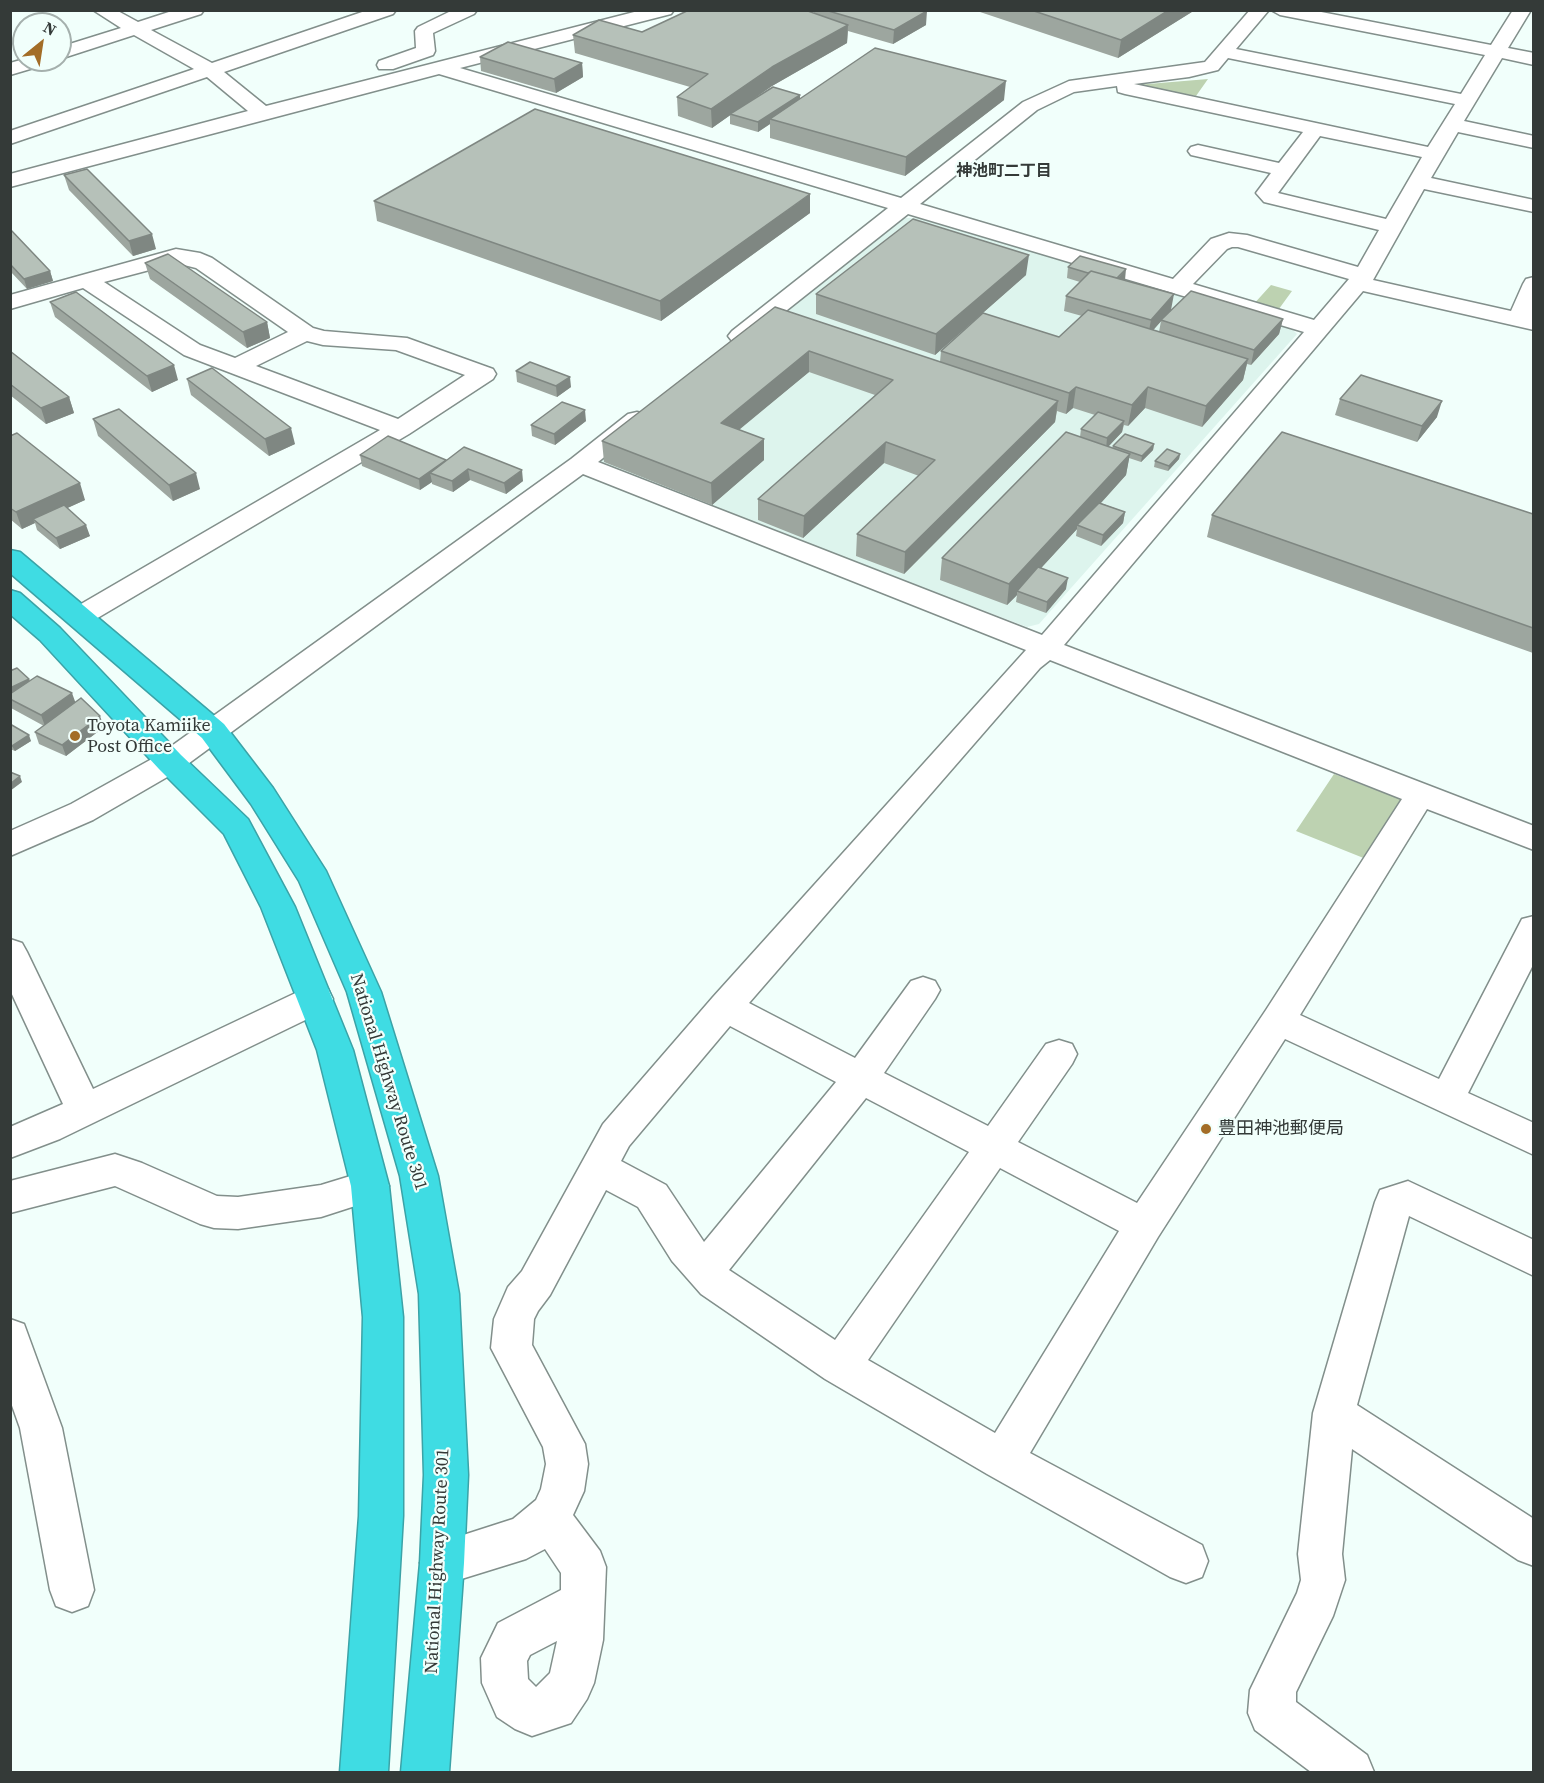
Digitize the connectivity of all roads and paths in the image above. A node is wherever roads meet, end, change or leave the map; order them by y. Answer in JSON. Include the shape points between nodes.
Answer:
{"nodes":[{"id":1,"x":102,"y":10,"type":"edge"},
{"id":2,"x":195,"y":10,"type":"edge"},
{"id":3,"x":387,"y":10,"type":"edge"},
{"id":4,"x":468,"y":10,"type":"edge"},
{"id":5,"x":665,"y":10,"type":"edge"},
{"id":6,"x":1260,"y":10,"type":"edge"},
{"id":7,"x":1280,"y":10,"type":"edge"},
{"id":8,"x":1382,"y":10,"type":"edge"},
{"id":9,"x":1522,"y":10,"type":"edge"},
{"id":10,"x":1371,"y":27,"type":"junction"},
{"id":11,"x":136,"y":29,"type":"junction"},
{"id":12,"x":72,"y":49,"type":"edge"},
{"id":13,"x":1225,"y":52,"type":"junction"},
{"id":14,"x":1497,"y":52,"type":"junction"},
{"id":15,"x":1533,"y":59,"type":"edge"},
{"id":16,"x":440,"y":68,"type":"junction"},
{"id":17,"x":210,"y":70,"type":"junction"},
{"id":18,"x":1104,"y":81,"type":"junction"},
{"id":19,"x":261,"y":111,"type":"junction"},
{"id":20,"x":1460,"y":113,"type":"junction"},
{"id":21,"x":1316,"y":129,"type":"junction"},
{"id":22,"x":10,"y":138,"type":"edge"},
{"id":23,"x":1533,"y":142,"type":"edge"},
{"id":24,"x":1198,"y":151,"type":"dead end"},
{"id":25,"x":1434,"y":154,"type":"junction"},
{"id":26,"x":1284,"y":170,"type":"junction"},
{"id":27,"x":10,"y":181,"type":"edge"},
{"id":28,"x":1419,"y":182,"type":"junction"},
{"id":29,"x":1533,"y":206,"type":"edge"},
{"id":30,"x":902,"y":207,"type":"junction"},
{"id":31,"x":1393,"y":227,"type":"junction"},
{"id":32,"x":1361,"y":279,"type":"junction"},
{"id":33,"x":86,"y":280,"type":"junction"},
{"id":34,"x":1533,"y":284,"type":"edge"},
{"id":35,"x":1178,"y":287,"type":"junction"},
{"id":36,"x":10,"y":302,"type":"edge"},
{"id":37,"x":1526,"y":322,"type":"edge"},
{"id":38,"x":1319,"y":329,"type":"junction"},
{"id":39,"x":305,"y":333,"type":"junction"},
{"id":40,"x":727,"y":346,"type":"edge"},
{"id":41,"x":236,"y":367,"type":"junction"},
{"id":42,"x":654,"y":405,"type":"edge"},
{"id":43,"x":400,"y":429,"type":"junction"},
{"id":44,"x":580,"y":464,"type":"junction"},
{"id":45,"x":10,"y":558,"type":"edge"},
{"id":46,"x":10,"y":600,"type":"edge"},
{"id":47,"x":78,"y":617,"type":"junction"},
{"id":48,"x":1046,"y":648,"type":"junction"},
{"id":49,"x":213,"y":731,"type":"junction"},
{"id":50,"x":170,"y":762,"type":"junction"},
{"id":51,"x":1421,"y":794,"type":"junction"},
{"id":52,"x":1533,"y":839,"type":"edge"},
{"id":53,"x":10,"y":845,"type":"edge"},
{"id":54,"x":1533,"y":928,"type":"edge"},
{"id":55,"x":10,"y":952,"type":"edge"},
{"id":56,"x":923,"y":990,"type":"dead end"},
{"id":57,"x":316,"y":999,"type":"junction"},
{"id":58,"x":725,"y":1007,"type":"junction"},
{"id":59,"x":1278,"y":1020,"type":"junction"},
{"id":60,"x":1059,"y":1054,"type":"dead end"},
{"id":61,"x":861,"y":1078,"type":"junction"},
{"id":62,"x":1447,"y":1099,"type":"junction"},
{"id":63,"x":84,"y":1110,"type":"junction"},
{"id":64,"x":1533,"y":1140,"type":"edge"},
{"id":65,"x":10,"y":1143,"type":"edge"},
{"id":66,"x":994,"y":1148,"type":"junction"},
{"id":67,"x":598,"y":1167,"type":"junction"},
{"id":68,"x":370,"y":1186,"type":"junction"},
{"id":69,"x":10,"y":1197,"type":"edge"},
{"id":70,"x":1144,"y":1225,"type":"junction"},
{"id":71,"x":1533,"y":1259,"type":"edge"},
{"id":72,"x":704,"y":1271,"type":"junction"},
{"id":73,"x":10,"y":1337,"type":"edge"},
{"id":74,"x":840,"y":1366,"type":"junction"},
{"id":75,"x":1334,"y":1413,"type":"junction"},
{"id":76,"x":1002,"y":1460,"type":"junction"},
{"id":77,"x":549,"y":1517,"type":"junction"},
{"id":78,"x":1533,"y":1545,"type":"edge"},
{"id":79,"x":1186,"y":1561,"type":"dead end"},
{"id":80,"x":442,"y":1563,"type":"junction"},
{"id":81,"x":72,"y":1590,"type":"dead end"},
{"id":82,"x":583,"y":1603,"type":"dead end"},
{"id":83,"x":364,"y":1773,"type":"edge"},
{"id":84,"x":425,"y":1773,"type":"edge"},
{"id":85,"x":1350,"y":1773,"type":"edge"}],
"edges":[{"from":1,"to":11,"type":"street"},
{"from":2,"to":11,"type":"street"},
{"from":3,"to":17,"type":"street"},
{"from":4,"to":19,"type":"street","via":[[424,31],[426,51]]},
{"from":5,"to":16,"type":"street"},
{"from":6,"to":13,"type":"street"},
{"from":7,"to":10,"type":"street"},
{"from":8,"to":10,"type":"street"},
{"from":9,"to":14,"type":"street"},
{"from":10,"to":14,"type":"street"},
{"from":11,"to":12,"type":"street"},
{"from":11,"to":17,"type":"street"},
{"from":13,"to":18,"type":"street","via":[[1211,66]]},
{"from":13,"to":20,"type":"street"},
{"from":14,"to":15,"type":"street"},
{"from":14,"to":20,"type":"street"},
{"from":16,"to":19,"type":"street"},
{"from":16,"to":30,"type":"street"},
{"from":17,"to":19,"type":"street"},
{"from":17,"to":22,"type":"street"},
{"from":18,"to":21,"type":"street"},
{"from":18,"to":30,"type":"street","via":[[1069,87],[1030,106]]},
{"from":19,"to":27,"type":"street"},
{"from":20,"to":23,"type":"street"},
{"from":20,"to":25,"type":"street"},
{"from":21,"to":25,"type":"street"},
{"from":21,"to":26,"type":"street"},
{"from":24,"to":26,"type":"street"},
{"from":25,"to":28,"type":"street"},
{"from":26,"to":31,"type":"street","via":[[1267,194],[1271,198]]},
{"from":28,"to":29,"type":"street"},
{"from":28,"to":31,"type":"street"},
{"from":30,"to":35,"type":"street"},
{"from":30,"to":40,"type":"street"},
{"from":31,"to":32,"type":"street"},
{"from":32,"to":35,"type":"street","via":[[1229,240],[1219,244]]},
{"from":32,"to":37,"type":"street"},
{"from":32,"to":38,"type":"street"},
{"from":33,"to":36,"type":"street"},
{"from":33,"to":39,"type":"street","via":[[176,256],[192,258]]},
{"from":33,"to":41,"type":"street","via":[[192,350]]},
{"from":34,"to":37,"type":"street"},
{"from":35,"to":38,"type":"street"},
{"from":38,"to":48,"type":"street"},
{"from":39,"to":41,"type":"street"},
{"from":39,"to":43,"type":"street","via":[[323,338],[399,343],[484,374]]},
{"from":41,"to":43,"type":"street"},
{"from":42,"to":44,"type":"street"},
{"from":43,"to":47,"type":"street"},
{"from":44,"to":48,"type":"street"},
{"from":44,"to":49,"type":"street"},
{"from":45,"to":47,"type":"highway","name":"National Highway Route 301"},
{"from":46,"to":50,"type":"highway","via":[[50,634]]},
{"from":47,"to":49,"type":"highway","name":"National Highway Route 301"},
{"from":48,"to":51,"type":"street"},
{"from":48,"to":58,"type":"street"},
{"from":49,"to":50,"type":"street"},
{"from":49,"to":80,"type":"highway","name":"National Highway Route 301","via":[[262,796],[314,879],[364,992],[419,1176],[439,1294],[446,1475]]},
{"from":50,"to":53,"type":"street","via":[[82,812]]},
{"from":50,"to":57,"type":"highway","via":[[237,827],[278,907]]},
{"from":51,"to":52,"type":"street"},
{"from":51,"to":59,"type":"street"},
{"from":54,"to":62,"type":"street"},
{"from":55,"to":63,"type":"street"},
{"from":56,"to":61,"type":"street"},
{"from":57,"to":63,"type":"street"},
{"from":57,"to":68,"type":"highway","via":[[335,1050]]},
{"from":58,"to":61,"type":"street"},
{"from":58,"to":67,"type":"street","via":[[616,1135]]},
{"from":59,"to":62,"type":"street"},
{"from":59,"to":70,"type":"street"},
{"from":60,"to":66,"type":"street"},
{"from":61,"to":66,"type":"street"},
{"from":61,"to":72,"type":"street"},
{"from":62,"to":64,"type":"street"},
{"from":63,"to":65,"type":"street"},
{"from":66,"to":70,"type":"street"},
{"from":66,"to":74,"type":"street"},
{"from":67,"to":72,"type":"street","via":[[652,1196]]},
{"from":67,"to":77,"type":"street","via":[[514,1319],[511,1348],[564,1444],[567,1464]]},
{"from":68,"to":69,"type":"street","via":[[321,1201],[238,1213],[214,1212],[115,1170]]},
{"from":68,"to":83,"type":"highway","via":[[382,1329],[381,1516]]},
{"from":70,"to":76,"type":"street"},
{"from":71,"to":75,"type":"street","via":[[1408,1197],[1394,1202]]},
{"from":72,"to":74,"type":"street"},
{"from":73,"to":81,"type":"street","via":[[41,1428]]},
{"from":74,"to":76,"type":"street"},
{"from":75,"to":78,"type":"street"},
{"from":75,"to":85,"type":"street","via":[[1320,1554],[1323,1580],[1273,1690],[1272,1713]]},
{"from":76,"to":79,"type":"street"},
{"from":77,"to":80,"type":"street","via":[[526,1537]]},
{"from":77,"to":82,"type":"street","via":[[584,1567]]},
{"from":80,"to":84,"type":"highway","name":"National Highway Route 301"}]}
